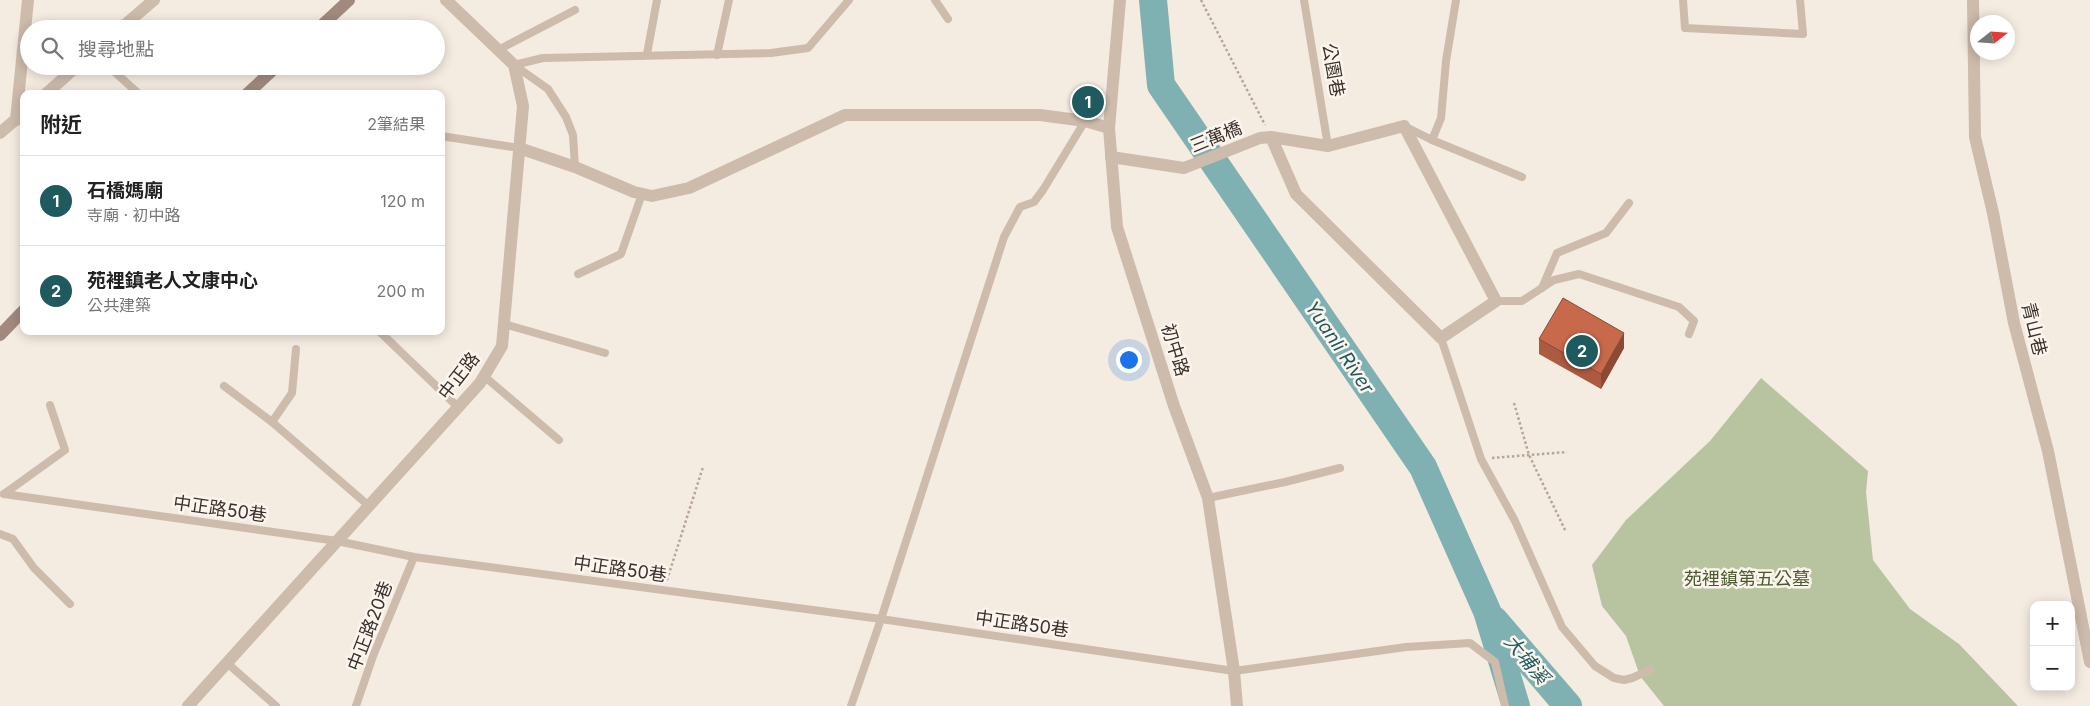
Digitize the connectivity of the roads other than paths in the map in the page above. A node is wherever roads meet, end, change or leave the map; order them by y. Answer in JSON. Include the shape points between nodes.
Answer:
{"nodes":[{"id":1,"x":28,"y":0,"type":"edge"},
{"id":2,"x":154,"y":0,"type":"edge"},
{"id":3,"x":349,"y":0,"type":"edge"},
{"id":4,"x":446,"y":0,"type":"edge"},
{"id":5,"x":657,"y":0,"type":"edge"},
{"id":6,"x":729,"y":0,"type":"edge"},
{"id":7,"x":849,"y":0,"type":"edge"},
{"id":8,"x":935,"y":0,"type":"edge"},
{"id":9,"x":1120,"y":0,"type":"edge"},
{"id":10,"x":1304,"y":0,"type":"edge"},
{"id":11,"x":1456,"y":0,"type":"edge"},
{"id":12,"x":1683,"y":0,"type":"edge"},
{"id":13,"x":1800,"y":0,"type":"edge"},
{"id":14,"x":1973,"y":0,"type":"edge"},
{"id":15,"x":575,"y":10,"type":"dead end"},
{"id":16,"x":948,"y":19,"type":"dead end"},
{"id":17,"x":27,"y":20,"type":"edge"},
{"id":18,"x":131,"y":20,"type":"edge"},
{"id":19,"x":328,"y":20,"type":"edge"},
{"id":20,"x":498,"y":50,"type":"junction"},
{"id":21,"x":647,"y":54,"type":"junction"},
{"id":22,"x":717,"y":54,"type":"junction"},
{"id":23,"x":514,"y":66,"type":"junction"},
{"id":24,"x":23,"y":75,"type":"edge"},
{"id":25,"x":67,"y":75,"type":"edge"},
{"id":26,"x":118,"y":75,"type":"edge"},
{"id":27,"x":267,"y":75,"type":"edge"},
{"id":28,"x":22,"y":90,"type":"edge"},
{"id":29,"x":50,"y":90,"type":"edge"},
{"id":30,"x":135,"y":90,"type":"edge"},
{"id":31,"x":251,"y":90,"type":"edge"},
{"id":32,"x":20,"y":116,"type":"edge"},
{"id":33,"x":1085,"y":121,"type":"junction"},
{"id":34,"x":1404,"y":126,"type":"junction"},
{"id":35,"x":1109,"y":128,"type":"junction"},
{"id":36,"x":0,"y":133,"type":"edge"},
{"id":37,"x":445,"y":137,"type":"edge"},
{"id":38,"x":1266,"y":138,"type":"junction"},
{"id":39,"x":1432,"y":140,"type":"junction"},
{"id":40,"x":1328,"y":146,"type":"junction"},
{"id":41,"x":520,"y":148,"type":"junction"},
{"id":42,"x":1111,"y":157,"type":"junction"},
{"id":43,"x":574,"y":167,"type":"junction"},
{"id":44,"x":1522,"y":177,"type":"dead end"},
{"id":45,"x":642,"y":194,"type":"junction"},
{"id":46,"x":1629,"y":203,"type":"dead end"},
{"id":47,"x":578,"y":274,"type":"dead end"},
{"id":48,"x":1542,"y":288,"type":"junction"},
{"id":49,"x":1496,"y":300,"type":"junction"},
{"id":50,"x":20,"y":314,"type":"edge"},
{"id":51,"x":504,"y":324,"type":"junction"},
{"id":52,"x":0,"y":334,"type":"edge"},
{"id":53,"x":1689,"y":334,"type":"dead end"},
{"id":54,"x":383,"y":335,"type":"edge"},
{"id":55,"x":1441,"y":338,"type":"junction"},
{"id":56,"x":296,"y":349,"type":"dead end"},
{"id":57,"x":605,"y":353,"type":"dead end"},
{"id":58,"x":484,"y":376,"type":"junction"},
{"id":59,"x":224,"y":386,"type":"dead end"},
{"id":60,"x":50,"y":406,"type":"dead end"},
{"id":61,"x":458,"y":407,"type":"junction"},
{"id":62,"x":272,"y":422,"type":"junction"},
{"id":63,"x":559,"y":440,"type":"dead end"},
{"id":64,"x":1340,"y":468,"type":"dead end"},
{"id":65,"x":1,"y":493,"type":"edge"},
{"id":66,"x":1208,"y":498,"type":"junction"},
{"id":67,"x":368,"y":506,"type":"junction"},
{"id":68,"x":0,"y":534,"type":"edge"},
{"id":69,"x":337,"y":541,"type":"junction"},
{"id":70,"x":414,"y":557,"type":"junction"},
{"id":71,"x":70,"y":604,"type":"dead end"},
{"id":72,"x":881,"y":619,"type":"junction"},
{"id":73,"x":2090,"y":662,"type":"edge"},
{"id":74,"x":227,"y":663,"type":"junction"},
{"id":75,"x":1650,"y":670,"type":"dead end"},
{"id":76,"x":1234,"y":671,"type":"junction"},
{"id":77,"x":188,"y":706,"type":"edge"},
{"id":78,"x":276,"y":706,"type":"edge"},
{"id":79,"x":356,"y":706,"type":"edge"},
{"id":80,"x":850,"y":706,"type":"edge"},
{"id":81,"x":1237,"y":706,"type":"edge"},
{"id":82,"x":1505,"y":706,"type":"edge"}],
"edges":[{"from":1,"to":17,"type":"street"},
{"from":2,"to":18,"type":"street"},
{"from":3,"to":19,"type":"main road"},
{"from":4,"to":20,"type":"street"},
{"from":5,"to":21,"type":"lane"},
{"from":6,"to":22,"type":"lane"},
{"from":7,"to":22,"type":"lane","via":[[808,48],[771,53]]},
{"from":8,"to":16,"type":"lane"},
{"from":9,"to":35,"type":"street","name":"初中路"},
{"from":10,"to":40,"type":"lane","name":"公園巷"},
{"from":11,"to":39,"type":"lane","via":[[1441,118]]},
{"from":12,"to":13,"type":"lane","via":[[1685,28],[1803,34]]},
{"from":14,"to":73,"type":"street","name":"青山巷","via":[[1975,137],[2014,323],[2048,450]]},
{"from":15,"to":20,"type":"lane"},
{"from":20,"to":23,"type":"street"},
{"from":21,"to":22,"type":"lane"},
{"from":21,"to":23,"type":"lane","via":[[543,58]]},
{"from":23,"to":41,"type":"street","name":"中正路","via":[[523,106]]},
{"from":23,"to":43,"type":"lane","via":[[548,90],[566,117],[573,135]]},
{"from":24,"to":28,"type":"street"},
{"from":25,"to":29,"type":"street"},
{"from":26,"to":30,"type":"lane"},
{"from":27,"to":31,"type":"main road"},
{"from":32,"to":36,"type":"street"},
{"from":33,"to":35,"type":"street"},
{"from":33,"to":45,"type":"street","via":[[1040,115],[845,114],[689,188],[652,196]]},
{"from":33,"to":72,"type":"lane","via":[[1043,190],[1034,202],[1020,207],[1004,237]]},
{"from":34,"to":39,"type":"lane"},
{"from":34,"to":40,"type":"street"},
{"from":34,"to":49,"type":"street"},
{"from":35,"to":42,"type":"street","name":"初中路"},
{"from":37,"to":41,"type":"lane"},
{"from":38,"to":40,"type":"street"},
{"from":38,"to":42,"type":"street","name":"三萬橋","via":[[1184,168]]},
{"from":38,"to":55,"type":"street","via":[[1296,194]]},
{"from":39,"to":44,"type":"lane"},
{"from":41,"to":43,"type":"street"},
{"from":41,"to":51,"type":"street","name":"中正路"},
{"from":42,"to":66,"type":"street","name":"初中路","via":[[1118,227],[1174,406]]},
{"from":43,"to":45,"type":"street"},
{"from":45,"to":47,"type":"lane","via":[[621,254]]},
{"from":46,"to":48,"type":"lane","via":[[1606,233],[1557,253]]},
{"from":48,"to":49,"type":"lane","via":[[1522,301]]},
{"from":48,"to":53,"type":"lane","via":[[1554,280],[1578,274],[1679,307],[1694,321]]},
{"from":49,"to":55,"type":"street"},
{"from":50,"to":52,"type":"main road"},
{"from":51,"to":57,"type":"lane"},
{"from":51,"to":58,"type":"street","name":"中正路","via":[[502,346]]},
{"from":54,"to":61,"type":"lane"},
{"from":55,"to":75,"type":"lane","via":[[1481,459],[1515,521],[1562,627],[1596,666],[1614,678],[1624,680]]},
{"from":56,"to":62,"type":"lane","via":[[292,393]]},
{"from":58,"to":61,"type":"street","name":"中正路"},
{"from":58,"to":63,"type":"lane"},
{"from":59,"to":62,"type":"lane"},
{"from":60,"to":65,"type":"lane","via":[[65,450]]},
{"from":61,"to":67,"type":"street","name":"中正路"},
{"from":62,"to":67,"type":"lane"},
{"from":64,"to":66,"type":"lane"},
{"from":65,"to":69,"type":"lane","name":"中正路50巷"},
{"from":66,"to":76,"type":"street","name":"初中路"},
{"from":67,"to":69,"type":"street","name":"中正路"},
{"from":68,"to":71,"type":"lane","via":[[13,539],[34,568]]},
{"from":69,"to":70,"type":"lane","name":"中正路50巷"},
{"from":69,"to":74,"type":"street","name":"中正路"},
{"from":70,"to":72,"type":"lane","name":"中正路50巷"},
{"from":70,"to":79,"type":"lane","name":"中正路20巷"},
{"from":72,"to":76,"type":"lane","name":"中正路50巷"},
{"from":72,"to":80,"type":"lane"},
{"from":74,"to":77,"type":"street","name":"中正路"},
{"from":74,"to":78,"type":"lane"},
{"from":76,"to":81,"type":"street","name":"初中路"},
{"from":76,"to":82,"type":"lane","name":"中正路50巷","via":[[1406,647],[1470,643],[1494,662]]}]}
